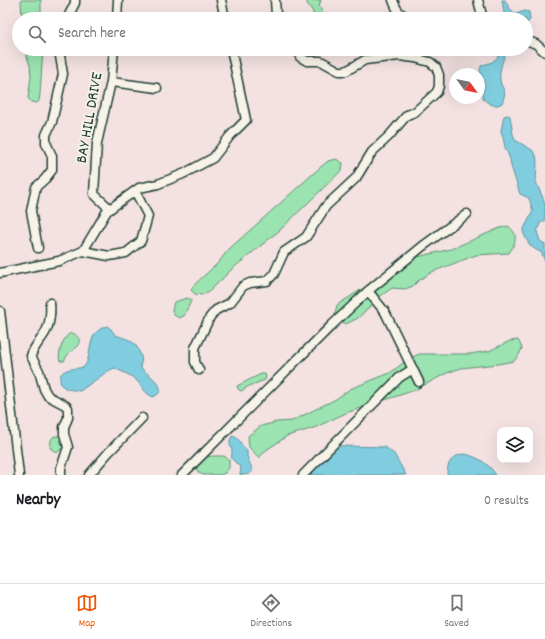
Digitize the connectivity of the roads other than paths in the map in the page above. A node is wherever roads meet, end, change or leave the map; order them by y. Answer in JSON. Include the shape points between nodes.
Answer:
{"nodes":[{"id":1,"x":75,"y":0,"type":"edge"},
{"id":2,"x":118,"y":0,"type":"edge"},
{"id":3,"x":221,"y":0,"type":"edge"},
{"id":4,"x":275,"y":0,"type":"edge"},
{"id":5,"x":393,"y":0,"type":"edge"},
{"id":6,"x":478,"y":0,"type":"edge"},
{"id":7,"x":70,"y":12,"type":"edge"},
{"id":8,"x":117,"y":12,"type":"edge"},
{"id":9,"x":224,"y":12,"type":"edge"},
{"id":10,"x":276,"y":12,"type":"edge"},
{"id":11,"x":398,"y":12,"type":"edge"},
{"id":12,"x":481,"y":12,"type":"edge"},
{"id":13,"x":533,"y":43,"type":"edge"},
{"id":14,"x":545,"y":52,"type":"edge"},
{"id":15,"x":60,"y":56,"type":"edge"},
{"id":16,"x":114,"y":56,"type":"edge"},
{"id":17,"x":232,"y":56,"type":"edge"},
{"id":18,"x":300,"y":56,"type":"edge"},
{"id":19,"x":399,"y":56,"type":"edge"},
{"id":20,"x":399,"y":56,"type":"edge"},
{"id":21,"x":112,"y":82,"type":"junction"},
{"id":22,"x":157,"y":88,"type":"dead end"},
{"id":23,"x":135,"y":191,"type":"junction"},
{"id":24,"x":110,"y":210,"type":"junction"},
{"id":25,"x":467,"y":214,"type":"dead end"},
{"id":26,"x":38,"y":248,"type":"dead end"},
{"id":27,"x":83,"y":251,"type":"junction"},
{"id":28,"x":0,"y":273,"type":"edge"},
{"id":29,"x":368,"y":291,"type":"junction"},
{"id":30,"x":50,"y":303,"type":"dead end"},
{"id":31,"x":0,"y":311,"type":"edge"},
{"id":32,"x":413,"y":369,"type":"junction"},
{"id":33,"x":198,"y":370,"type":"dead end"},
{"id":34,"x":419,"y":382,"type":"dead end"},
{"id":35,"x":142,"y":418,"type":"dead end"},
{"id":36,"x":19,"y":475,"type":"edge"},
{"id":37,"x":61,"y":475,"type":"edge"},
{"id":38,"x":89,"y":475,"type":"edge"},
{"id":39,"x":182,"y":475,"type":"edge"},
{"id":40,"x":303,"y":475,"type":"edge"}],
"edges":[{"from":1,"to":7,"type":"street"},
{"from":2,"to":8,"type":"street"},
{"from":3,"to":9,"type":"street"},
{"from":4,"to":10,"type":"street"},
{"from":5,"to":11,"type":"street"},
{"from":6,"to":12,"type":"street"},
{"from":13,"to":14,"type":"street"},
{"from":15,"to":26,"type":"street","via":[[63,74],[52,122],[46,136],[46,143],[52,156],[52,170],[36,187],[31,211]]},
{"from":16,"to":21,"type":"street","name":"BAY HILL DRIVE"},
{"from":17,"to":23,"type":"street","via":[[246,120],[213,158],[183,174]]},
{"from":18,"to":19,"type":"street","via":[[307,61],[321,61],[339,71],[365,60]]},
{"from":20,"to":33,"type":"street","via":[[430,62],[436,67],[439,76],[437,92],[415,112],[407,115],[372,152],[356,178],[326,206],[306,237],[284,252],[274,274],[267,281],[243,286],[230,303],[216,310],[195,348]]},
{"from":21,"to":22,"type":"street"},
{"from":21,"to":24,"type":"street","name":"BAY HILL DRIVE","via":[[97,143],[94,194]]},
{"from":23,"to":24,"type":"street"},
{"from":23,"to":27,"type":"street","via":[[148,216],[141,241],[126,253],[109,256]]},
{"from":24,"to":27,"type":"street"},
{"from":25,"to":29,"type":"street"},
{"from":27,"to":28,"type":"street","via":[[58,261]]},
{"from":29,"to":32,"type":"street","via":[[385,312]]},
{"from":29,"to":39,"type":"street"},
{"from":30,"to":37,"type":"street","via":[[47,328],[34,348],[32,356],[48,396],[68,408],[64,434],[68,447]]},
{"from":31,"to":36,"type":"street"},
{"from":32,"to":34,"type":"street"},
{"from":32,"to":40,"type":"street","via":[[400,377]]},
{"from":35,"to":38,"type":"street"}]}
